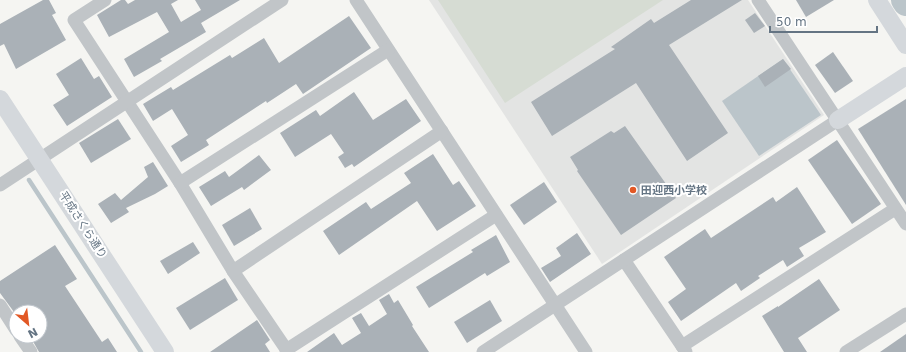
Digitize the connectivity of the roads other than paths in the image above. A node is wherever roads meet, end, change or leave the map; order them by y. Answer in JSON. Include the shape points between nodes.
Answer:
{"nodes":[{"id":1,"x":105,"y":0,"type":"edge"},
{"id":2,"x":282,"y":0,"type":"edge"},
{"id":3,"x":356,"y":0,"type":"edge"},
{"id":4,"x":758,"y":0,"type":"edge"},
{"id":5,"x":876,"y":0,"type":"edge"},
{"id":6,"x":906,"y":45,"type":"edge"},
{"id":7,"x":388,"y":50,"type":"junction"},
{"id":8,"x":906,"y":76,"type":"edge"},
{"id":9,"x":0,"y":99,"type":"edge"},
{"id":10,"x":126,"y":102,"type":"junction"},
{"id":11,"x":838,"y":120,"type":"junction"},
{"id":12,"x":442,"y":131,"type":"junction"},
{"id":13,"x":39,"y":159,"type":"junction"},
{"id":14,"x":180,"y":183,"type":"junction"},
{"id":15,"x":0,"y":185,"type":"edge"},
{"id":16,"x":895,"y":209,"type":"junction"},
{"id":17,"x":496,"y":215,"type":"junction"},
{"id":18,"x":906,"y":224,"type":"edge"},
{"id":19,"x":624,"y":260,"type":"junction"},
{"id":20,"x":233,"y":271,"type":"junction"},
{"id":21,"x":0,"y":305,"type":"edge"},
{"id":22,"x":555,"y":305,"type":"junction"},
{"id":23,"x":906,"y":314,"type":"edge"},
{"id":24,"x":8,"y":318,"type":"edge"},
{"id":25,"x":684,"y":349,"type":"edge"},
{"id":26,"x":287,"y":351,"type":"edge"},
{"id":27,"x":165,"y":352,"type":"edge"},
{"id":28,"x":483,"y":352,"type":"edge"},
{"id":29,"x":586,"y":352,"type":"edge"},
{"id":30,"x":846,"y":352,"type":"edge"}],
"edges":[{"from":1,"to":10,"type":"street","via":[[74,20]]},
{"from":2,"to":10,"type":"street"},
{"from":3,"to":7,"type":"street"},
{"from":4,"to":11,"type":"street"},
{"from":5,"to":6,"type":"street"},
{"from":7,"to":12,"type":"street"},
{"from":7,"to":14,"type":"street"},
{"from":8,"to":11,"type":"street"},
{"from":9,"to":13,"type":"street","name":"平成さくら通り"},
{"from":10,"to":13,"type":"street"},
{"from":10,"to":14,"type":"street"},
{"from":11,"to":16,"type":"street"},
{"from":11,"to":19,"type":"street"},
{"from":12,"to":17,"type":"street"},
{"from":12,"to":20,"type":"street"},
{"from":13,"to":15,"type":"street"},
{"from":13,"to":27,"type":"street","name":"平成さくら通り"},
{"from":14,"to":20,"type":"street"},
{"from":16,"to":18,"type":"street"},
{"from":16,"to":25,"type":"street"},
{"from":17,"to":22,"type":"street"},
{"from":17,"to":26,"type":"street"},
{"from":19,"to":22,"type":"street"},
{"from":19,"to":25,"type":"street"},
{"from":20,"to":26,"type":"street"},
{"from":21,"to":24,"type":"street"},
{"from":22,"to":28,"type":"street"},
{"from":22,"to":29,"type":"street"},
{"from":23,"to":30,"type":"street"}]}
